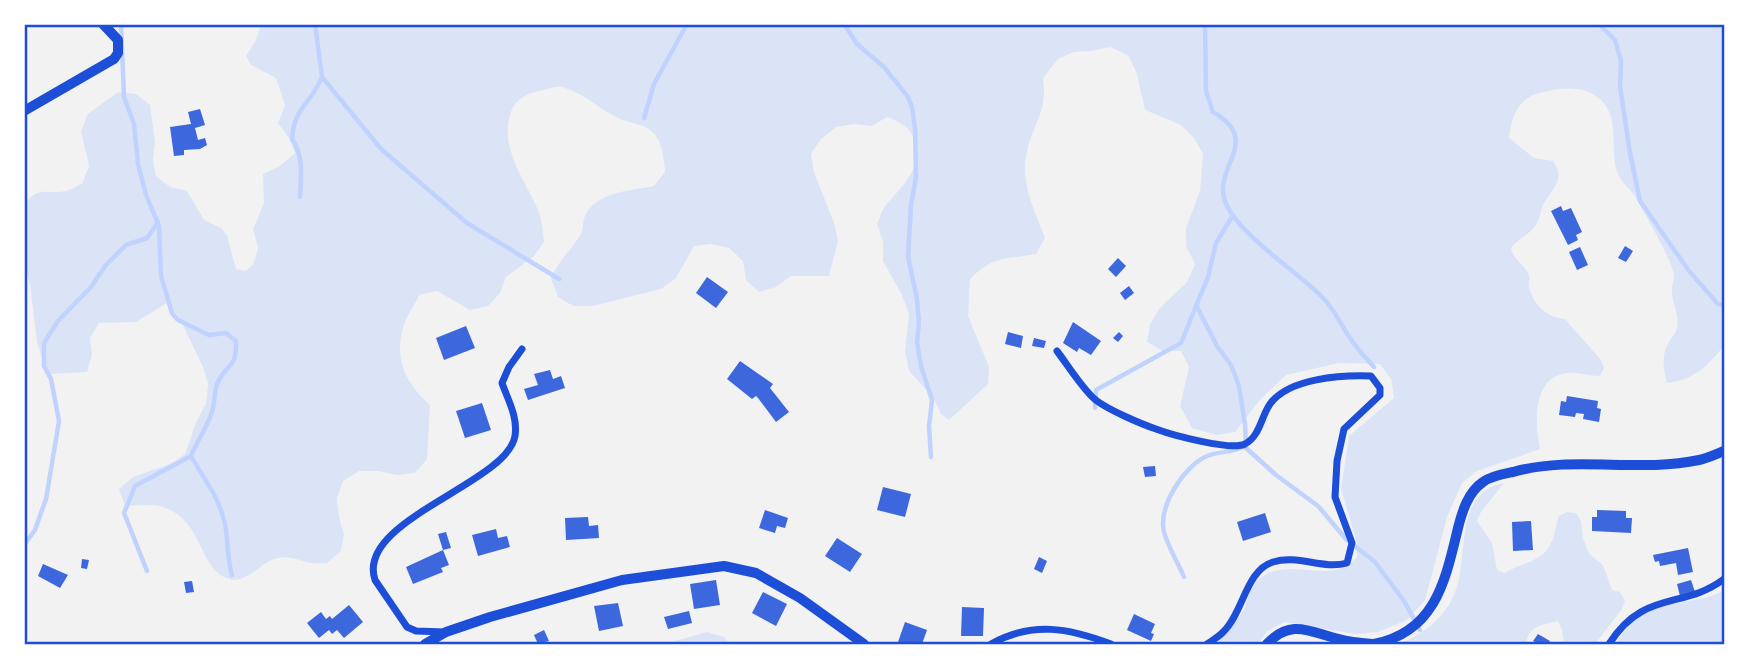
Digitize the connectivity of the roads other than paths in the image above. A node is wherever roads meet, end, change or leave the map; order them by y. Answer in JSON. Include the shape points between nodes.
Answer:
{"nodes":[{"id":1,"x":103,"y":24,"type":"edge"},
{"id":2,"x":24,"y":110,"type":"edge"},
{"id":3,"x":522,"y":349,"type":"dead end"},
{"id":4,"x":1057,"y":351,"type":"dead end"},
{"id":5,"x":1724,"y":451,"type":"edge"},
{"id":6,"x":1724,"y":579,"type":"edge"},
{"id":7,"x":446,"y":632,"type":"junction"},
{"id":8,"x":425,"y":645,"type":"edge"},
{"id":9,"x":864,"y":645,"type":"edge"},
{"id":10,"x":991,"y":645,"type":"edge"},
{"id":11,"x":1111,"y":645,"type":"edge"},
{"id":12,"x":1207,"y":645,"type":"edge"},
{"id":13,"x":1267,"y":645,"type":"edge"},
{"id":14,"x":1373,"y":645,"type":"edge"},
{"id":15,"x":1609,"y":645,"type":"edge"}],
"edges":[{"from":1,"to":2,"type":"street","via":[[118,40],[114,59]]},
{"from":3,"to":7,"type":"street","via":[[502,383],[515,417],[515,438],[476,478],[412,517],[374,561],[376,580],[407,627]]},
{"from":4,"to":12,"type":"street","via":[[1096,401],[1156,429],[1223,445],[1242,446],[1253,439],[1270,405],[1283,391],[1318,380],[1354,376],[1371,376],[1380,388],[1380,396],[1344,429],[1337,461],[1335,497],[1352,542],[1348,563],[1270,562],[1253,578],[1225,631]]},
{"from":5,"to":14,"type":"street","via":[[1700,460],[1658,464],[1526,468],[1483,482],[1471,492],[1441,590],[1424,619],[1401,637]]},
{"from":6,"to":15,"type":"street","via":[[1714,587],[1635,614]]},
{"from":7,"to":8,"type":"street"},
{"from":7,"to":9,"type":"street","via":[[622,580],[723,566],[756,573],[800,598]]},
{"from":10,"to":11,"type":"street","via":[[1032,629],[1075,632]]},
{"from":13,"to":14,"type":"street","via":[[1279,632],[1301,628]]}]}
